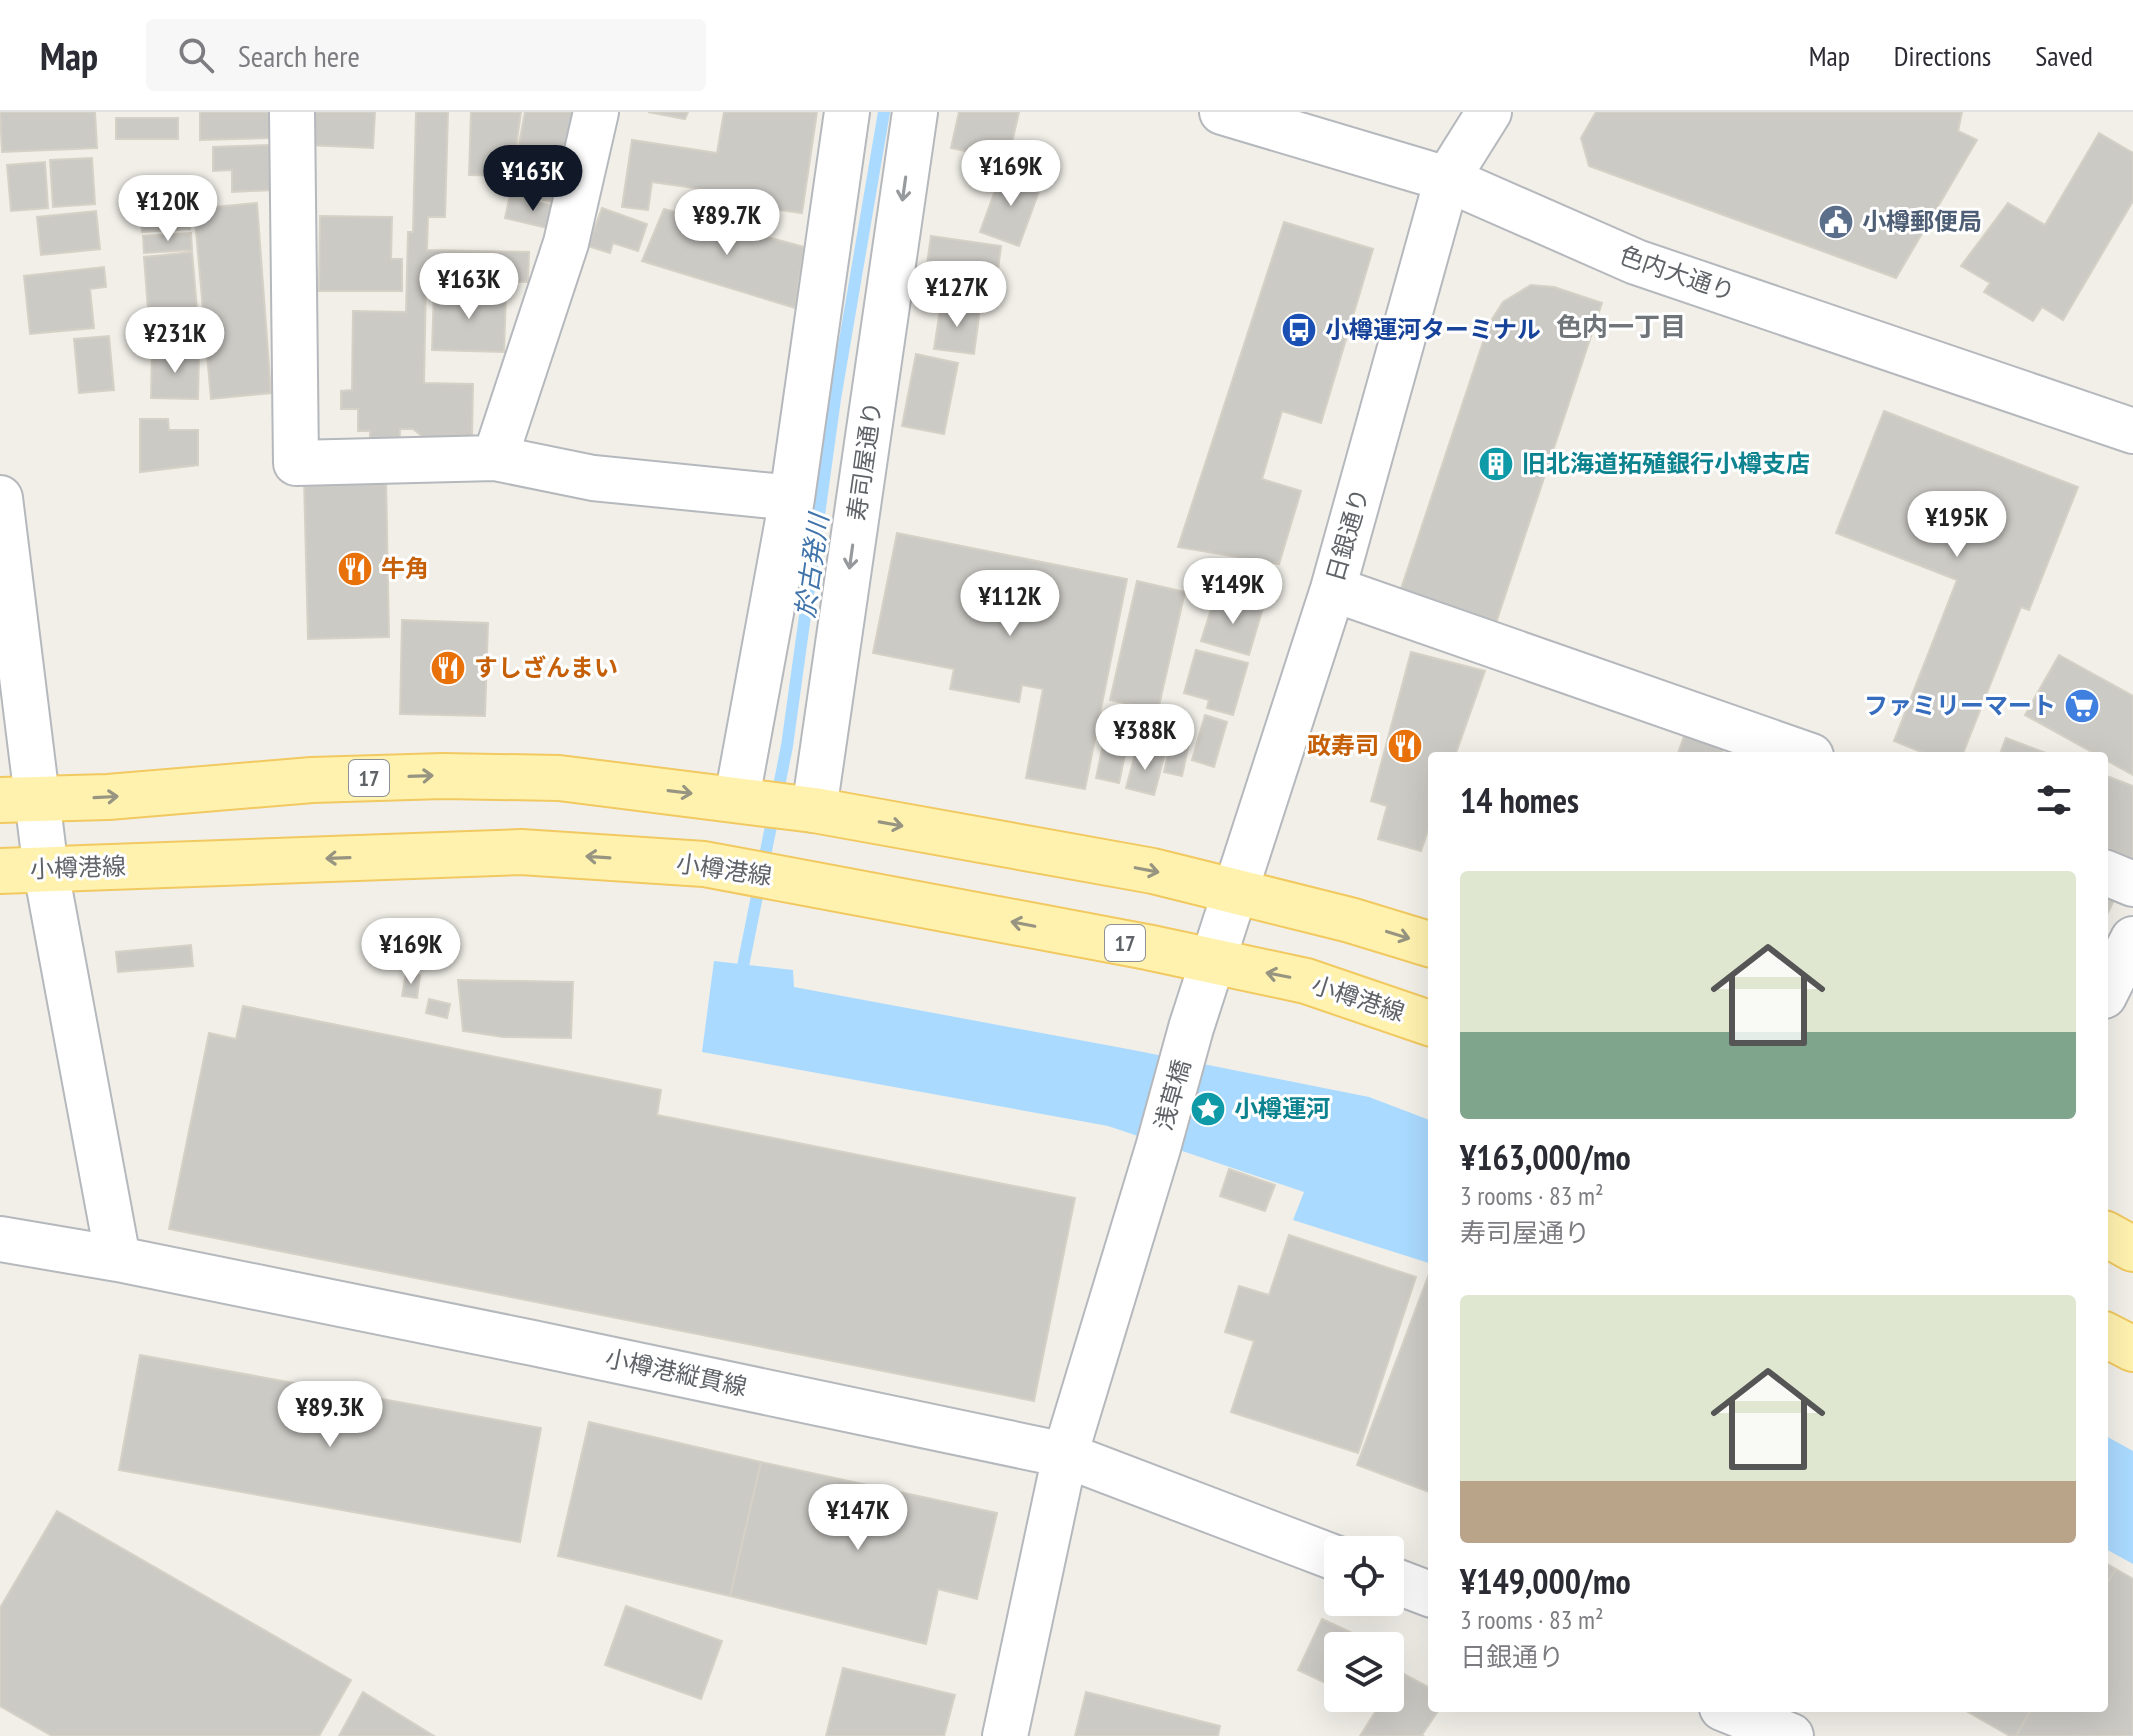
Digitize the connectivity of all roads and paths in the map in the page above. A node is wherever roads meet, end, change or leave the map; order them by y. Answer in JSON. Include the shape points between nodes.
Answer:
{"nodes":[{"id":1,"x":292,"y":112,"type":"edge"},
{"id":2,"x":596,"y":112,"type":"edge"},
{"id":3,"x":847,"y":112,"type":"edge"},
{"id":4,"x":915,"y":112,"type":"edge"},
{"id":5,"x":1222,"y":112,"type":"edge"},
{"id":6,"x":1489,"y":112,"type":"edge"},
{"id":7,"x":1447,"y":179,"type":"junction"},
{"id":8,"x":2133,"y":431,"type":"edge"},
{"id":9,"x":495,"y":458,"type":"junction"},
{"id":10,"x":0,"y":498,"type":"edge"},
{"id":11,"x":792,"y":498,"type":"junction"},
{"id":12,"x":1333,"y":589,"type":"junction"},
{"id":13,"x":1800,"y":752,"type":"edge"},
{"id":14,"x":737,"y":798,"type":"junction"},
{"id":15,"x":19,"y":800,"type":"edge"},
{"id":16,"x":814,"y":810,"type":"junction"},
{"id":17,"x":0,"y":871,"type":"edge"},
{"id":18,"x":46,"y":871,"type":"junction"},
{"id":19,"x":2108,"y":874,"type":"edge"},
{"id":20,"x":2133,"y":884,"type":"edge"},
{"id":21,"x":1235,"y":892,"type":"junction"},
{"id":22,"x":2133,"y":939,"type":"edge"},
{"id":23,"x":1428,"y":944,"type":"edge"},
{"id":24,"x":1212,"y":962,"type":"junction"},
{"id":25,"x":2108,"y":988,"type":"edge"},
{"id":26,"x":1428,"y":1023,"type":"edge"},
{"id":27,"x":2108,"y":1235,"type":"edge"},
{"id":28,"x":2,"y":1242,"type":"edge"},
{"id":29,"x":2133,"y":1249,"type":"edge"},
{"id":30,"x":118,"y":1259,"type":"junction"},
{"id":31,"x":2108,"y":1336,"type":"edge"},
{"id":32,"x":2133,"y":1349,"type":"edge"},
{"id":33,"x":1065,"y":1455,"type":"junction"},
{"id":34,"x":1324,"y":1554,"type":"edge"},
{"id":35,"x":1404,"y":1584,"type":"edge"},
{"id":36,"x":1428,"y":1593,"type":"edge"},
{"id":37,"x":1732,"y":1712,"type":"edge"},
{"id":38,"x":1005,"y":1736,"type":"edge"},
{"id":39,"x":1791,"y":1736,"type":"edge"}],
"edges":[{"from":1,"to":9,"type":"street","via":[[296,463]]},
{"from":2,"to":9,"type":"street","via":[[566,243]]},
{"from":3,"to":11,"type":"street"},
{"from":4,"to":16,"type":"street","name":"寿司屋通り","one_way":true},
{"from":5,"to":7,"type":"street","name":"色内大通り"},
{"from":6,"to":7,"type":"street","name":"日銀通り"},
{"from":7,"to":8,"type":"street","name":"色内大通り","via":[[1636,262]]},
{"from":7,"to":12,"type":"street","name":"日銀通り"},
{"from":9,"to":11,"type":"street","via":[[593,478]]},
{"from":10,"to":15,"type":"street"},
{"from":11,"to":14,"type":"street"},
{"from":12,"to":13,"type":"street"},
{"from":12,"to":21,"type":"street","name":"日銀通り"},
{"from":15,"to":14,"type":"main road","number":"17","one_way":true,"via":[[443,776],[559,778]]},
{"from":14,"to":16,"type":"main road","number":"17"},
{"from":15,"to":18,"type":"street"},
{"from":16,"to":21,"type":"main road","number":"17","one_way":true,"via":[[1153,871]]},
{"from":17,"to":18,"type":"main road","name":"小樽港線","number":"17"},
{"from":24,"to":18,"type":"main road","name":"小樽港線","number":"17","one_way":true,"via":[[704,864],[521,852]]},
{"from":18,"to":30,"type":"street"},
{"from":19,"to":20,"type":"street"},
{"from":21,"to":23,"type":"main road","number":"17","one_way":true},
{"from":21,"to":24,"type":"street","name":"日銀通り"},
{"from":22,"to":25,"type":"street"},
{"from":26,"to":24,"type":"main road","name":"小樽港線","number":"17","one_way":true,"via":[[1306,981]]},
{"from":24,"to":33,"type":"street","name":"浅草橋"},
{"from":27,"to":29,"type":"main road"},
{"from":28,"to":30,"type":"street","name":"小樽港縦貫線"},
{"from":30,"to":33,"type":"street","name":"小樽港縦貫線"},
{"from":31,"to":32,"type":"main road"},
{"from":33,"to":34,"type":"street","name":"小樽港縦貫線"},
{"from":33,"to":38,"type":"street","name":"浅草橋"},
{"from":35,"to":36,"type":"street"},
{"from":37,"to":39,"type":"street"}]}
